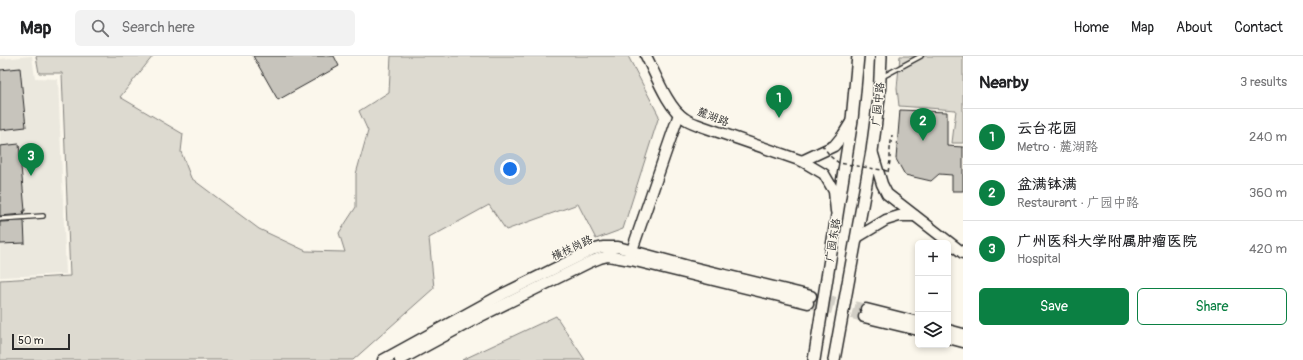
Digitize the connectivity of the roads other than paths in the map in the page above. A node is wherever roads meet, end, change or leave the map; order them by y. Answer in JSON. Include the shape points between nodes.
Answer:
{"nodes":[{"id":1,"x":646,"y":56,"type":"edge"},
{"id":2,"x":858,"y":56,"type":"edge"},
{"id":3,"x":881,"y":56,"type":"edge"},
{"id":4,"x":921,"y":56,"type":"edge"},
{"id":5,"x":880,"y":77,"type":"junction"},
{"id":6,"x":679,"y":114,"type":"junction"},
{"id":7,"x":852,"y":120,"type":"junction"},
{"id":8,"x":872,"y":151,"type":"junction"},
{"id":9,"x":802,"y":161,"type":"junction"},
{"id":10,"x":43,"y":216,"type":"dead end"},
{"id":11,"x":836,"y":216,"type":"junction"},
{"id":12,"x":915,"y":216,"type":"junction"},
{"id":13,"x":0,"y":219,"type":"edge"},
{"id":14,"x":856,"y":238,"type":"junction"},
{"id":15,"x":963,"y":253,"type":"edge"},
{"id":16,"x":630,"y":255,"type":"junction"},
{"id":17,"x":809,"y":299,"type":"tunnel mouth"},
{"id":18,"x":915,"y":321,"type":"edge"},
{"id":19,"x":915,"y":329,"type":"edge"},
{"id":20,"x":951,"y":331,"type":"edge"},
{"id":21,"x":963,"y":334,"type":"edge"},
{"id":22,"x":951,"y":339,"type":"edge"},
{"id":23,"x":963,"y":342,"type":"edge"},
{"id":24,"x":383,"y":360,"type":"edge"},
{"id":25,"x":400,"y":360,"type":"edge"},
{"id":26,"x":814,"y":360,"type":"edge"},
{"id":27,"x":834,"y":360,"type":"edge"}],
"edges":[{"from":1,"to":6,"type":"main road","name":"麓湖路","via":[[670,103]]},
{"from":2,"to":7,"type":"main road"},
{"from":3,"to":5,"type":"main road","name":"广园中路"},
{"from":4,"to":5,"type":"lane"},
{"from":5,"to":8,"type":"main road","name":"广园中路"},
{"from":6,"to":9,"type":"main road","name":"麓湖路","via":[[701,126]]},
{"from":6,"to":16,"type":"main road"},
{"from":7,"to":9,"type":"main road","via":[[834,146]]},
{"from":7,"to":11,"type":"main road","name":"广园东路"},
{"from":8,"to":12,"type":"main road","via":[[887,194]]},
{"from":8,"to":14,"type":"main road","name":"广园东路"},
{"from":9,"to":11,"type":"main road","name":"麓湖路","via":[[824,174],[834,190]]},
{"from":10,"to":13,"type":"lane"},
{"from":11,"to":26,"type":"main road","name":"广园东路"},
{"from":12,"to":14,"type":"main road","via":[[899,216],[886,220]]},
{"from":12,"to":15,"type":"main road"},
{"from":14,"to":27,"type":"main road","name":"广园东路"},
{"from":16,"to":17,"type":"main road","name":"横枝岗路"},
{"from":16,"to":24,"type":"main road","name":"横枝岗路","via":[[610,246],[592,250],[503,294]]},
{"from":16,"to":25,"type":"main road","name":"横枝岗路","via":[[608,256],[590,262]]},
{"from":18,"to":19,"type":"main road","via":[[865,313]]},
{"from":20,"to":21,"type":"main road"},
{"from":22,"to":23,"type":"main road"}]}
